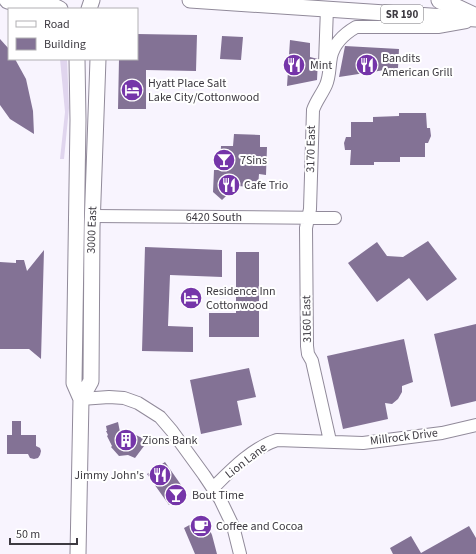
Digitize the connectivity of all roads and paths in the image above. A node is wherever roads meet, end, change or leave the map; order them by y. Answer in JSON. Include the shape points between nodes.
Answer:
{"nodes":[{"id":1,"x":8,"y":0,"type":"edge"},
{"id":2,"x":42,"y":0,"type":"edge"},
{"id":3,"x":190,"y":0,"type":"edge"},
{"id":4,"x":440,"y":0,"type":"edge"},
{"id":5,"x":38,"y":8,"type":"edge"},
{"id":6,"x":58,"y":8,"type":"edge"},
{"id":7,"x":327,"y":8,"type":"junction"},
{"id":8,"x":476,"y":19,"type":"edge"},
{"id":9,"x":77,"y":60,"type":"edge"},
{"id":10,"x":98,"y":60,"type":"edge"},
{"id":11,"x":326,"y":85,"type":"junction"},
{"id":12,"x":93,"y":216,"type":"junction"},
{"id":13,"x":308,"y":218,"type":"junction"},
{"id":14,"x":335,"y":218,"type":"dead end"},
{"id":15,"x":81,"y":399,"type":"junction"},
{"id":16,"x":476,"y":425,"type":"edge"},
{"id":17,"x":330,"y":441,"type":"junction"},
{"id":18,"x":213,"y":488,"type":"junction"},
{"id":19,"x":78,"y":554,"type":"edge"},
{"id":20,"x":240,"y":554,"type":"edge"}],
"edges":[{"from":1,"to":5,"type":"highway"},
{"from":2,"to":6,"type":"main road"},
{"from":3,"to":7,"type":"main road","number":"SR 190"},
{"from":4,"to":8,"type":"highway"},
{"from":7,"to":8,"type":"main road","number":"SR 190"},
{"from":7,"to":11,"type":"street"},
{"from":8,"to":11,"type":"street","name":"3170 East","via":[[438,27],[356,27],[345,34],[335,46]]},
{"from":9,"to":15,"type":"main road","name":"3000 East","via":[[74,383]]},
{"from":10,"to":12,"type":"main road","name":"3000 East"},
{"from":11,"to":13,"type":"street","name":"3170 East","via":[[313,110]]},
{"from":12,"to":13,"type":"street","name":"6420 South"},
{"from":12,"to":15,"type":"main road","name":"3000 East","via":[[91,381]]},
{"from":13,"to":14,"type":"street","name":"6420 South"},
{"from":13,"to":17,"type":"street","name":"3160 East","via":[[307,346]]},
{"from":15,"to":18,"type":"street","via":[[124,398],[138,403],[160,417]]},
{"from":15,"to":19,"type":"main road","name":"3000 East"},
{"from":16,"to":17,"type":"street","name":"Millrock Drive","via":[[442,433],[363,443]]},
{"from":17,"to":18,"type":"street","name":"Lion Lane","via":[[277,440],[266,443]]},
{"from":18,"to":20,"type":"street","via":[[233,526]]}]}
